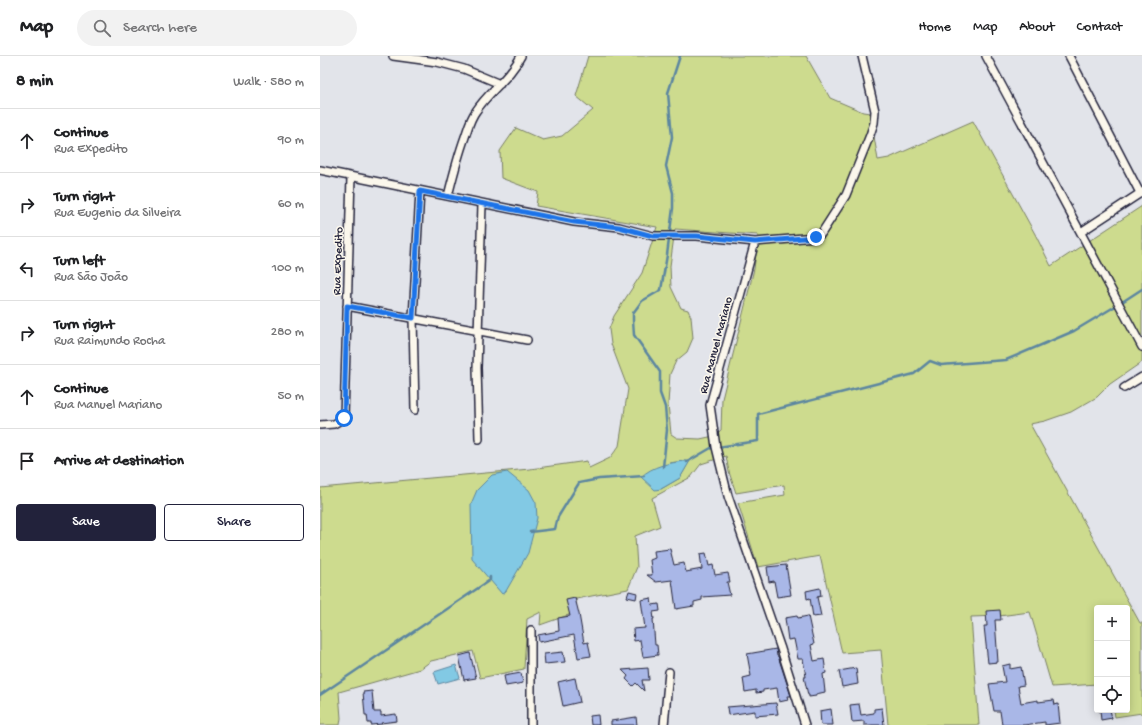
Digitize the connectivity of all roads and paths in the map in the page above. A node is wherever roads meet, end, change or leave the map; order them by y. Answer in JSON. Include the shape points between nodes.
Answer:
{"nodes":[{"id":1,"x":393,"y":56,"type":"edge"},
{"id":2,"x":521,"y":56,"type":"edge"},
{"id":3,"x":862,"y":56,"type":"edge"},
{"id":4,"x":986,"y":56,"type":"edge"},
{"id":5,"x":1069,"y":56,"type":"edge"},
{"id":6,"x":500,"y":84,"type":"junction"},
{"id":7,"x":320,"y":170,"type":"edge"},
{"id":8,"x":351,"y":177,"type":"junction"},
{"id":9,"x":420,"y":191,"type":"junction"},
{"id":10,"x":1141,"y":193,"type":"edge"},
{"id":11,"x":448,"y":196,"type":"junction"},
{"id":12,"x":482,"y":204,"type":"junction"},
{"id":13,"x":1081,"y":232,"type":"junction"},
{"id":14,"x":755,"y":242,"type":"junction"},
{"id":15,"x":347,"y":306,"type":"junction"},
{"id":16,"x":413,"y":318,"type":"junction"},
{"id":17,"x":478,"y":331,"type":"junction"},
{"id":18,"x":527,"y":340,"type":"dead end"},
{"id":19,"x":1142,"y":347,"type":"edge"},
{"id":20,"x":1142,"y":377,"type":"edge"},
{"id":21,"x":1124,"y":388,"type":"dead end"},
{"id":22,"x":415,"y":410,"type":"dead end"},
{"id":23,"x":320,"y":425,"type":"edge"},
{"id":24,"x":479,"y":439,"type":"dead end"},
{"id":25,"x":531,"y":630,"type":"dead end"},
{"id":26,"x":669,"y":672,"type":"dead end"},
{"id":27,"x":531,"y":725,"type":"edge"},
{"id":28,"x":664,"y":725,"type":"edge"},
{"id":29,"x":805,"y":725,"type":"edge"}],
"edges":[{"from":1,"to":6,"type":"street","via":[[437,62],[464,69]]},
{"from":2,"to":6,"type":"street","via":[[512,72]]},
{"from":3,"to":14,"type":"street","via":[[875,111],[874,122],[846,195],[821,234],[816,237]]},
{"from":4,"to":13,"type":"street"},
{"from":5,"to":10,"type":"street"},
{"from":6,"to":11,"type":"street","via":[[475,112],[459,152]]},
{"from":7,"to":8,"type":"street"},
{"from":8,"to":9,"type":"street"},
{"from":8,"to":15,"type":"street","name":"Rua Expedito"},
{"from":9,"to":11,"type":"street"},
{"from":9,"to":16,"type":"street"},
{"from":10,"to":13,"type":"street"},
{"from":11,"to":12,"type":"street"},
{"from":12,"to":14,"type":"street","via":[[574,222],[619,227],[653,236],[697,236]]},
{"from":12,"to":17,"type":"street"},
{"from":13,"to":19,"type":"street"},
{"from":14,"to":29,"type":"street","name":"Rua Manuel Mariano","via":[[710,405],[716,447],[728,496]]},
{"from":15,"to":16,"type":"street"},
{"from":15,"to":23,"type":"street","name":"Rua Expedito","via":[[344,418],[334,424]]},
{"from":16,"to":17,"type":"street"},
{"from":16,"to":22,"type":"street"},
{"from":17,"to":18,"type":"street"},
{"from":17,"to":24,"type":"street"},
{"from":20,"to":21,"type":"street"},
{"from":25,"to":27,"type":"street"},
{"from":26,"to":28,"type":"street"}]}
